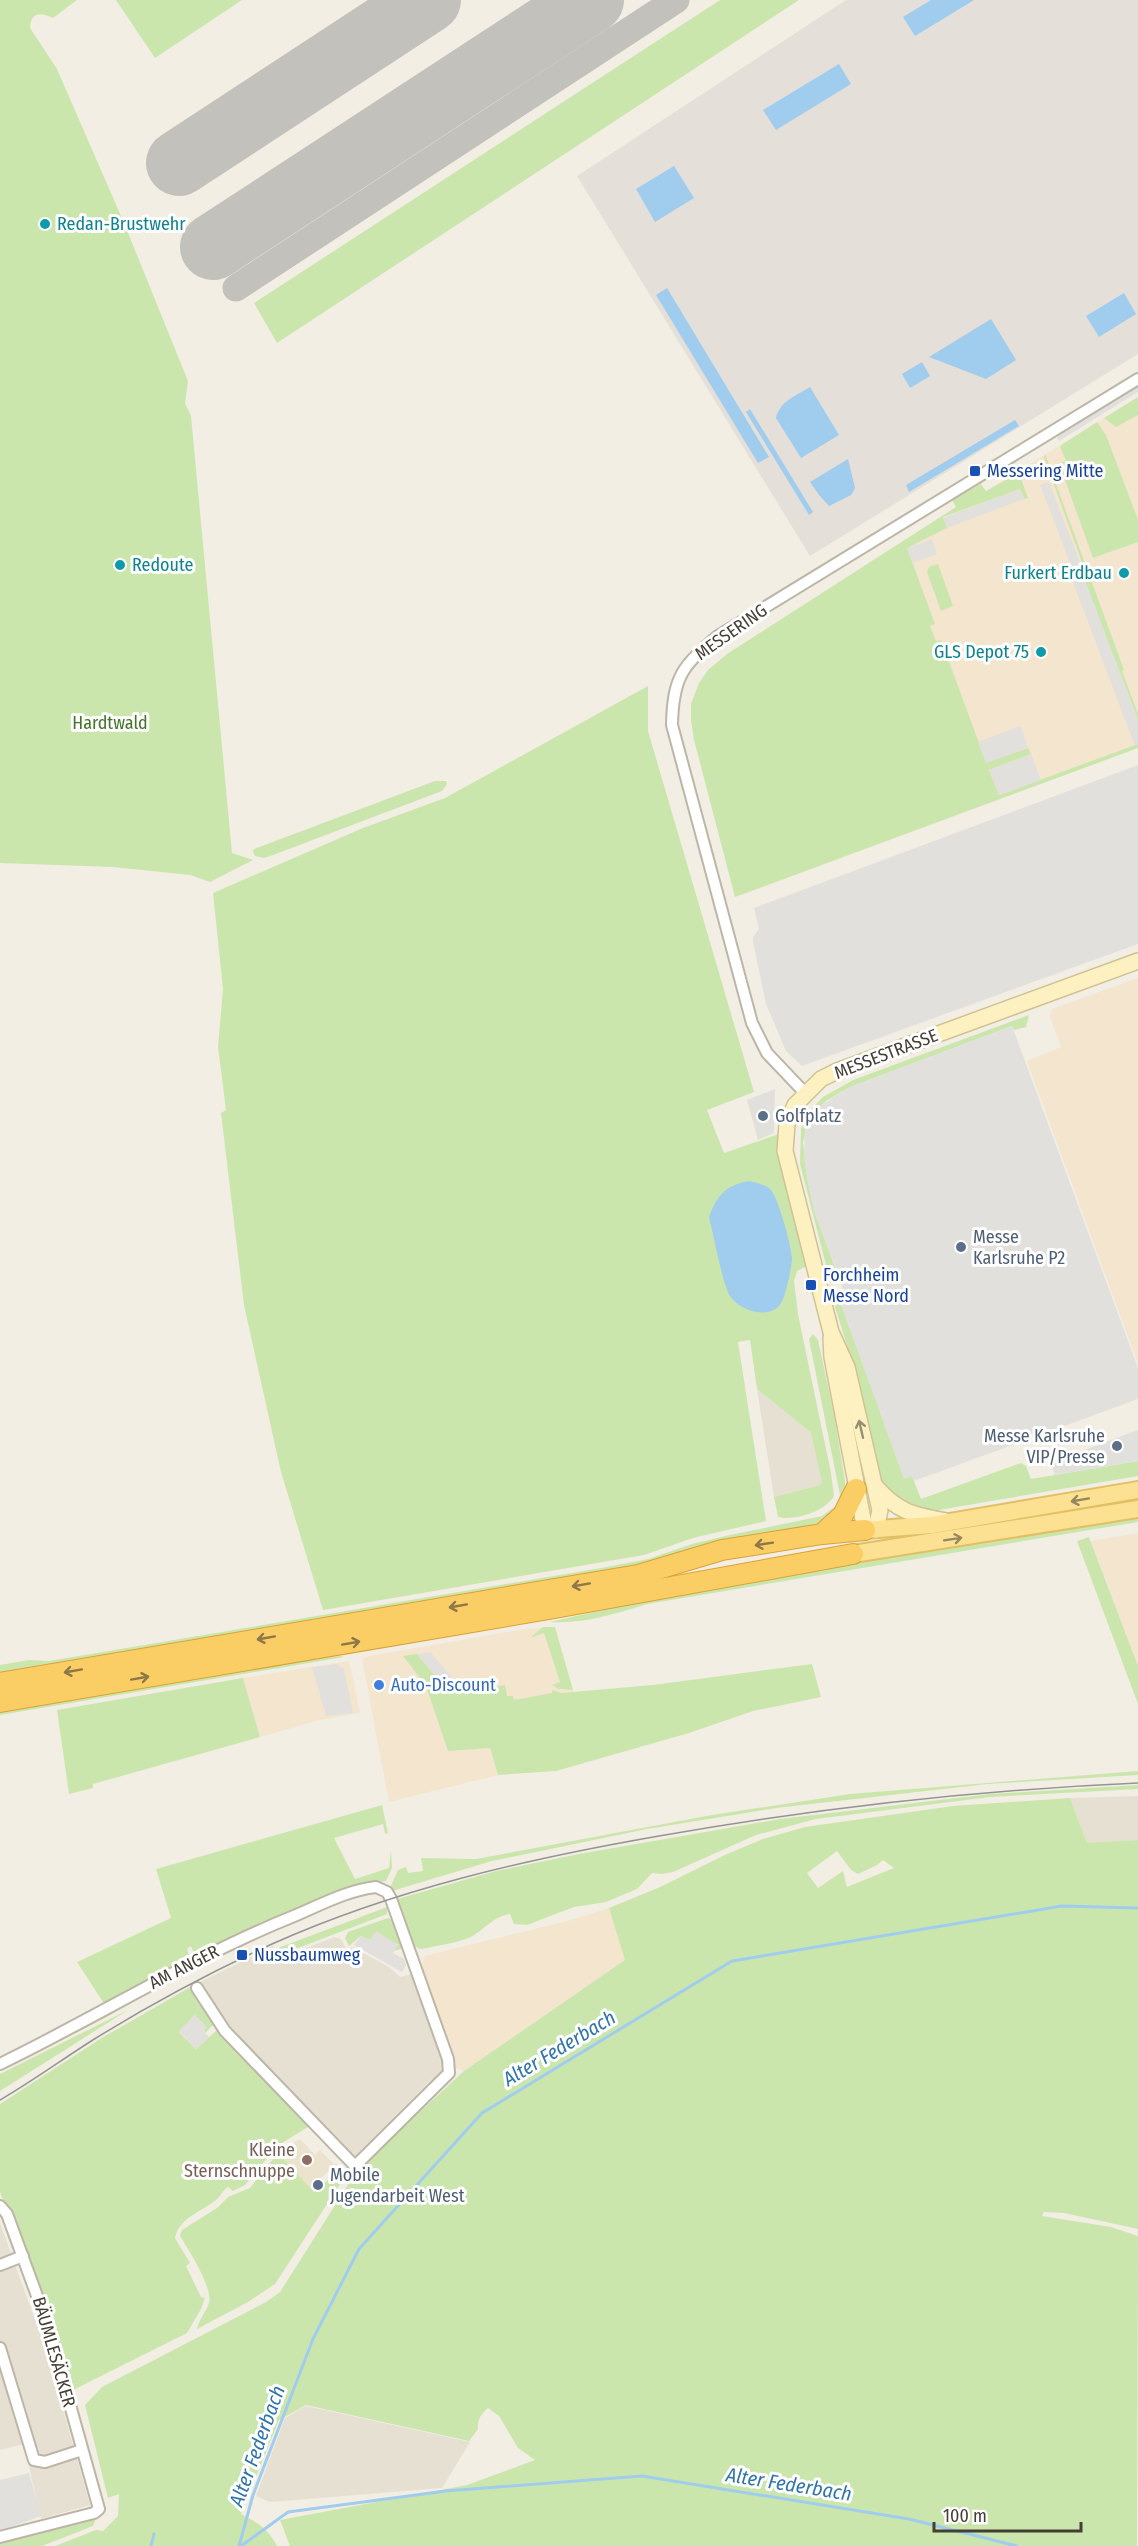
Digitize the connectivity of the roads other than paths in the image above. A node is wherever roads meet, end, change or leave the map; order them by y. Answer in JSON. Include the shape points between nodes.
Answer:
{"nodes":[{"id":1,"x":1138,"y":379,"type":"edge"},
{"id":2,"x":1138,"y":961,"type":"edge"},
{"id":3,"x":805,"y":1093,"type":"junction"},
{"id":4,"x":865,"y":1487,"type":"junction"},
{"id":5,"x":1138,"y":1490,"type":"edge"},
{"id":6,"x":1138,"y":1509,"type":"edge"},
{"id":7,"x":952,"y":1522,"type":"junction"},
{"id":8,"x":871,"y":1533,"type":"junction"},
{"id":9,"x":822,"y":1534,"type":"junction"},
{"id":10,"x":896,"y":1548,"type":"junction"},
{"id":11,"x":852,"y":1554,"type":"junction"},
{"id":12,"x":0,"y":1683,"type":"edge"},
{"id":13,"x":0,"y":1702,"type":"edge"},
{"id":14,"x":197,"y":1988,"type":"dead end"},
{"id":15,"x":0,"y":2064,"type":"edge"},
{"id":16,"x":0,"y":2206,"type":"edge"},
{"id":17,"x":23,"y":2256,"type":"junction"},
{"id":18,"x":0,"y":2265,"type":"edge"},
{"id":19,"x":0,"y":2348,"type":"edge"},
{"id":20,"x":82,"y":2450,"type":"junction"},
{"id":21,"x":0,"y":2537,"type":"edge"}],
"edges":[{"from":1,"to":3,"type":"street","name":"MESSERING","via":[[718,636],[692,658],[678,680],[672,698],[672,725],[752,1023],[767,1053]]},
{"from":2,"to":3,"type":"street","name":"MESSESTRASSE","via":[[837,1071]]},
{"from":3,"to":4,"type":"street","name":"MESSESTRASSE","via":[[787,1124],[784,1151],[831,1332],[832,1357]]},
{"from":4,"to":7,"type":"street","via":[[905,1512]]},
{"from":4,"to":8,"type":"street","name":"MESSESTRASSE"},
{"from":4,"to":9,"type":"highway"},
{"from":5,"to":7,"type":"main road","one_way":true},
{"from":10,"to":6,"type":"main road","one_way":true},
{"from":7,"to":8,"type":"main road"},
{"from":8,"to":9,"type":"highway"},
{"from":8,"to":10,"type":"main road","via":[[878,1544]]},
{"from":8,"to":11,"type":"main road"},
{"from":9,"to":12,"type":"highway","one_way":true,"via":[[722,1550],[639,1575]]},
{"from":10,"to":11,"type":"main road"},
{"from":13,"to":11,"type":"highway","one_way":true},
{"from":14,"to":15,"type":"street","name":"AM ANGER","via":[[225,2031],[355,2166],[449,2073],[448,2060],[396,1913],[388,1894],[380,1887],[339,1898],[262,1929]]},
{"from":16,"to":17,"type":"street","name":"BÄUMLESÄCKER","via":[[7,2214]]},
{"from":17,"to":18,"type":"street"},
{"from":17,"to":20,"type":"street","name":"BÄUMLESÄCKER","via":[[48,2326]]},
{"from":19,"to":20,"type":"street","via":[[34,2460],[45,2462]]},
{"from":20,"to":21,"type":"street","name":"BÄUMLESÄCKER","via":[[99,2509]]}]}
